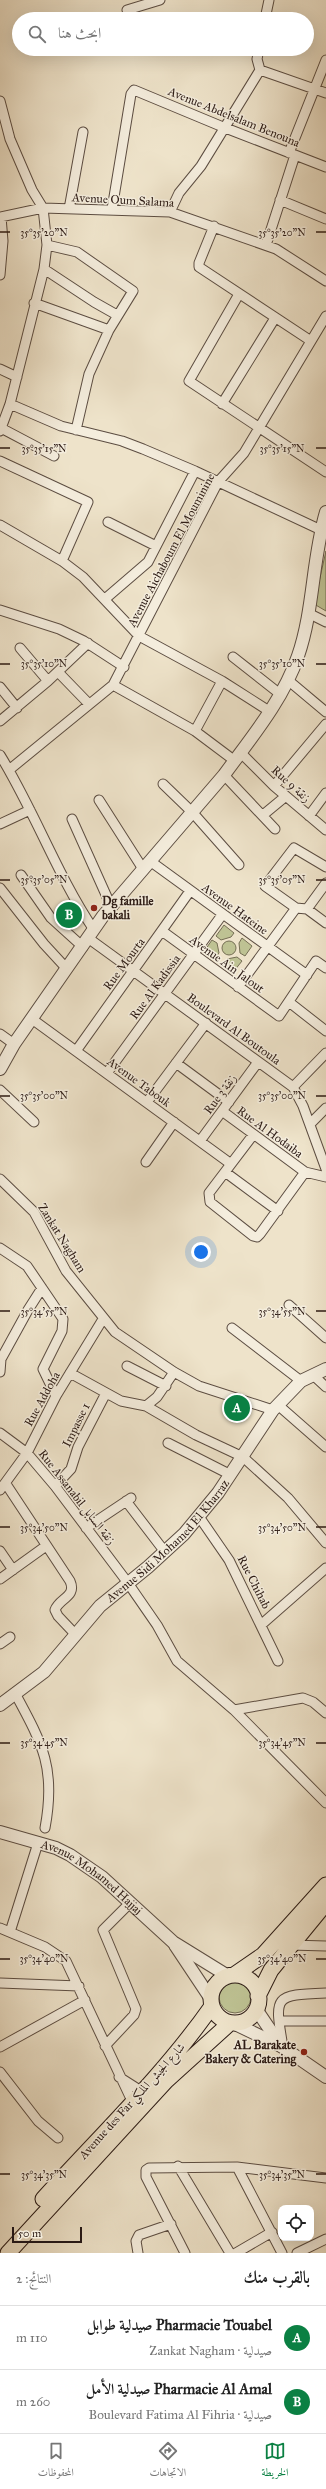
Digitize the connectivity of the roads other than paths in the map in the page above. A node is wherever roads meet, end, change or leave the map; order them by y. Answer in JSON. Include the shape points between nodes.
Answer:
{"nodes":[{"id":1,"x":127,"y":0,"type":"edge"},
{"id":2,"x":160,"y":0,"type":"edge"},
{"id":3,"x":269,"y":0,"type":"edge"},
{"id":4,"x":266,"y":12,"type":"edge"},
{"id":5,"x":258,"y":56,"type":"edge"},
{"id":6,"x":326,"y":60,"type":"edge"},
{"id":7,"x":260,"y":70,"type":"junction"},
{"id":8,"x":315,"y":90,"type":"junction"},
{"id":9,"x":326,"y":93,"type":"edge"},
{"id":10,"x":0,"y":101,"type":"edge"},
{"id":11,"x":223,"y":128,"type":"junction"},
{"id":12,"x":83,"y":132,"type":"dead end"},
{"id":13,"x":292,"y":154,"type":"junction"},
{"id":14,"x":326,"y":167,"type":"edge"},
{"id":15,"x":280,"y":200,"type":"junction"},
{"id":16,"x":43,"y":208,"type":"junction"},
{"id":17,"x":69,"y":209,"type":"junction"},
{"id":18,"x":112,"y":209,"type":"junction"},
{"id":19,"x":170,"y":212,"type":"junction"},
{"id":20,"x":1,"y":217,"type":"edge"},
{"id":21,"x":326,"y":220,"type":"edge"},
{"id":22,"x":214,"y":226,"type":"junction"},
{"id":23,"x":47,"y":245,"type":"junction"},
{"id":24,"x":266,"y":245,"type":"junction"},
{"id":25,"x":44,"y":269,"type":"junction"},
{"id":26,"x":0,"y":275,"type":"edge"},
{"id":27,"x":326,"y":281,"type":"edge"},
{"id":28,"x":239,"y":294,"type":"junction"},
{"id":29,"x":34,"y":303,"type":"junction"},
{"id":30,"x":117,"y":315,"type":"junction"},
{"id":31,"x":326,"y":316,"type":"edge"},
{"id":32,"x":275,"y":318,"type":"junction"},
{"id":33,"x":109,"y":330,"type":"junction"},
{"id":34,"x":311,"y":341,"type":"junction"},
{"id":35,"x":0,"y":369,"type":"edge"},
{"id":36,"x":17,"y":376,"type":"junction"},
{"id":37,"x":10,"y":404,"type":"junction"},
{"id":38,"x":222,"y":404,"type":"junction"},
{"id":39,"x":259,"y":427,"type":"junction"},
{"id":40,"x":1,"y":430,"type":"edge"},
{"id":41,"x":76,"y":430,"type":"junction"},
{"id":42,"x":54,"y":456,"type":"dead end"},
{"id":43,"x":0,"y":461,"type":"edge"},
{"id":44,"x":195,"y":470,"type":"junction"},
{"id":45,"x":326,"y":472,"type":"edge"},
{"id":46,"x":218,"y":482,"type":"junction"},
{"id":47,"x":326,"y":512,"type":"edge"},
{"id":48,"x":108,"y":522,"type":"dead end"},
{"id":49,"x":0,"y":525,"type":"edge"},
{"id":50,"x":321,"y":530,"type":"junction"},
{"id":51,"x":156,"y":546,"type":"junction"},
{"id":52,"x":62,"y":561,"type":"junction"},
{"id":53,"x":105,"y":599,"type":"junction"},
{"id":54,"x":0,"y":610,"type":"edge"},
{"id":55,"x":308,"y":612,"type":"junction"},
{"id":56,"x":326,"y":622,"type":"edge"},
{"id":57,"x":139,"y":636,"type":"junction"},
{"id":58,"x":88,"y":644,"type":"junction"},
{"id":59,"x":20,"y":648,"type":"dead end"},
{"id":60,"x":233,"y":657,"type":"dead end"},
{"id":61,"x":124,"y":667,"type":"junction"},
{"id":62,"x":58,"y":672,"type":"junction"},
{"id":63,"x":48,"y":681,"type":"junction"},
{"id":64,"x":222,"y":681,"type":"junction"},
{"id":65,"x":288,"y":681,"type":"junction"},
{"id":66,"x":113,"y":685,"type":"junction"},
{"id":67,"x":0,"y":687,"type":"edge"},
{"id":68,"x":280,"y":694,"type":"junction"},
{"id":69,"x":89,"y":704,"type":"junction"},
{"id":70,"x":17,"y":708,"type":"junction"},
{"id":71,"x":269,"y":711,"type":"junction"},
{"id":72,"x":326,"y":712,"type":"edge"},
{"id":73,"x":0,"y":721,"type":"edge"},
{"id":74,"x":326,"y":724,"type":"edge"},
{"id":75,"x":195,"y":731,"type":"junction"},
{"id":76,"x":0,"y":755,"type":"edge"},
{"id":77,"x":238,"y":757,"type":"junction"},
{"id":78,"x":9,"y":770,"type":"junction"},
{"id":79,"x":224,"y":775,"type":"junction"},
{"id":80,"x":163,"y":784,"type":"dead end"},
{"id":81,"x":274,"y":786,"type":"junction"},
{"id":82,"x":326,"y":793,"type":"edge"},
{"id":83,"x":286,"y":796,"type":"junction"},
{"id":84,"x":99,"y":800,"type":"dead end"},
{"id":85,"x":30,"y":810,"type":"junction"},
{"id":86,"x":193,"y":813,"type":"junction"},
{"id":87,"x":263,"y":815,"type":"junction"},
{"id":88,"x":309,"y":816,"type":"junction"},
{"id":89,"x":72,"y":819,"type":"dead end"},
{"id":90,"x":0,"y":824,"type":"edge"},
{"id":91,"x":276,"y":829,"type":"dead end"},
{"id":92,"x":326,"y":830,"type":"edge"},
{"id":93,"x":146,"y":865,"type":"junction"},
{"id":94,"x":239,"y":865,"type":"dead end"},
{"id":95,"x":326,"y":867,"type":"edge"},
{"id":96,"x":21,"y":875,"type":"dead end"},
{"id":97,"x":326,"y":883,"type":"edge"},
{"id":98,"x":0,"y":888,"type":"edge"},
{"id":99,"x":190,"y":891,"type":"junction"},
{"id":100,"x":112,"y":906,"type":"junction"},
{"id":101,"x":296,"y":908,"type":"junction"},
{"id":102,"x":307,"y":909,"type":"junction"},
{"id":103,"x":222,"y":915,"type":"junction"},
{"id":104,"x":326,"y":923,"type":"edge"},
{"id":105,"x":162,"y":931,"type":"junction"},
{"id":106,"x":88,"y":938,"type":"junction"},
{"id":107,"x":267,"y":947,"type":"junction"},
{"id":108,"x":193,"y":954,"type":"junction"},
{"id":109,"x":326,"y":968,"type":"edge"},
{"id":110,"x":67,"y":969,"type":"junction"},
{"id":111,"x":134,"y":971,"type":"junction"},
{"id":112,"x":307,"y":975,"type":"junction"},
{"id":113,"x":238,"y":986,"type":"junction"},
{"id":114,"x":165,"y":994,"type":"junction"},
{"id":115,"x":289,"y":1002,"type":"junction"},
{"id":116,"x":32,"y":1019,"type":"junction"},
{"id":117,"x":206,"y":1023,"type":"junction"},
{"id":118,"x":326,"y":1031,"type":"edge"},
{"id":119,"x":0,"y":1034,"type":"edge"},
{"id":120,"x":14,"y":1044,"type":"junction"},
{"id":121,"x":76,"y":1051,"type":"junction"},
{"id":122,"x":326,"y":1054,"type":"edge"},
{"id":123,"x":258,"y":1062,"type":"junction"},
{"id":124,"x":176,"y":1063,"type":"junction"},
{"id":125,"x":0,"y":1069,"type":"edge"},
{"id":126,"x":106,"y":1073,"type":"junction"},
{"id":127,"x":293,"y":1087,"type":"junction"},
{"id":128,"x":0,"y":1090,"type":"edge"},
{"id":129,"x":147,"y":1102,"type":"junction"},
{"id":130,"x":229,"y":1102,"type":"junction"},
{"id":131,"x":326,"y":1108,"type":"edge"},
{"id":132,"x":222,"y":1111,"type":"junction"},
{"id":133,"x":34,"y":1122,"type":"dead end"},
{"id":134,"x":174,"y":1122,"type":"junction"},
{"id":135,"x":310,"y":1124,"type":"junction"},
{"id":136,"x":253,"y":1135,"type":"junction"},
{"id":137,"x":200,"y":1141,"type":"junction"},
{"id":138,"x":146,"y":1162,"type":"dead end"},
{"id":139,"x":231,"y":1164,"type":"junction"},
{"id":140,"x":326,"y":1167,"type":"edge"},
{"id":141,"x":225,"y":1172,"type":"junction"},
{"id":142,"x":305,"y":1172,"type":"junction"},
{"id":143,"x":326,"y":1177,"type":"edge"},
{"id":144,"x":0,"y":1179,"type":"edge"},
{"id":145,"x":278,"y":1211,"type":"junction"},
{"id":146,"x":1,"y":1250,"type":"edge"},
{"id":147,"x":42,"y":1288,"type":"junction"},
{"id":148,"x":289,"y":1304,"type":"dead end"},
{"id":149,"x":104,"y":1319,"type":"junction"},
{"id":150,"x":232,"y":1328,"type":"dead end"},
{"id":151,"x":326,"y":1338,"type":"edge"},
{"id":152,"x":1,"y":1358,"type":"edge"},
{"id":153,"x":127,"y":1366,"type":"dead end"},
{"id":154,"x":326,"y":1369,"type":"edge"},
{"id":155,"x":0,"y":1372,"type":"edge"},
{"id":156,"x":174,"y":1372,"type":"junction"},
{"id":157,"x":70,"y":1373,"type":"junction"},
{"id":158,"x":313,"y":1375,"type":"junction"},
{"id":159,"x":301,"y":1381,"type":"junction"},
{"id":160,"x":166,"y":1386,"type":"junction"},
{"id":161,"x":326,"y":1387,"type":"edge"},
{"id":162,"x":106,"y":1393,"type":"junction"},
{"id":163,"x":56,"y":1396,"type":"junction"},
{"id":164,"x":146,"y":1406,"type":"junction"},
{"id":165,"x":276,"y":1408,"type":"junction"},
{"id":166,"x":0,"y":1433,"type":"edge"},
{"id":167,"x":168,"y":1443,"type":"dead end"},
{"id":168,"x":326,"y":1447,"type":"edge"},
{"id":169,"x":27,"y":1453,"type":"junction"},
{"id":170,"x":244,"y":1457,"type":"junction"},
{"id":171,"x":230,"y":1475,"type":"junction"},
{"id":172,"x":55,"y":1486,"type":"junction"},
{"id":173,"x":3,"y":1487,"type":"edge"},
{"id":174,"x":200,"y":1518,"type":"junction"},
{"id":175,"x":86,"y":1528,"type":"junction"},
{"id":176,"x":326,"y":1543,"type":"edge"},
{"id":177,"x":46,"y":1546,"type":"junction"},
{"id":178,"x":0,"y":1551,"type":"edge"},
{"id":179,"x":165,"y":1552,"type":"junction"},
{"id":180,"x":326,"y":1568,"type":"edge"},
{"id":181,"x":13,"y":1570,"type":"junction"},
{"id":182,"x":0,"y":1580,"type":"edge"},
{"id":183,"x":128,"y":1583,"type":"junction"},
{"id":184,"x":262,"y":1624,"type":"junction"},
{"id":185,"x":75,"y":1634,"type":"junction"},
{"id":186,"x":10,"y":1636,"type":"dead end"},
{"id":187,"x":0,"y":1644,"type":"edge"},
{"id":188,"x":278,"y":1661,"type":"dead end"},
{"id":189,"x":16,"y":1695,"type":"junction"},
{"id":190,"x":0,"y":1705,"type":"edge"},
{"id":191,"x":234,"y":1710,"type":"junction"},
{"id":192,"x":326,"y":1713,"type":"edge"},
{"id":193,"x":325,"y":1799,"type":"edge"},
{"id":194,"x":45,"y":1828,"type":"dead end"},
{"id":195,"x":0,"y":1832,"type":"edge"},
{"id":196,"x":38,"y":1843,"type":"junction"},
{"id":197,"x":326,"y":1886,"type":"edge"},
{"id":198,"x":326,"y":1903,"type":"edge"},
{"id":199,"x":129,"y":1904,"type":"junction"},
{"id":200,"x":0,"y":1928,"type":"edge"},
{"id":201,"x":10,"y":1932,"type":"junction"},
{"id":202,"x":173,"y":1942,"type":"junction"},
{"id":203,"x":290,"y":1945,"type":"junction"},
{"id":204,"x":326,"y":1946,"type":"edge"},
{"id":205,"x":231,"y":1976,"type":"junction"},
{"id":206,"x":0,"y":1983,"type":"edge"},
{"id":207,"x":79,"y":1986,"type":"junction"},
{"id":208,"x":326,"y":1993,"type":"edge"},
{"id":209,"x":85,"y":2000,"type":"junction"},
{"id":210,"x":257,"y":2002,"type":"junction"},
{"id":211,"x":211,"y":2003,"type":"junction"},
{"id":212,"x":279,"y":2021,"type":"junction"},
{"id":213,"x":326,"y":2021,"type":"edge"},
{"id":214,"x":232,"y":2023,"type":"junction"},
{"id":215,"x":105,"y":2046,"type":"junction"},
{"id":216,"x":0,"y":2047,"type":"edge"},
{"id":217,"x":282,"y":2047,"type":"junction"},
{"id":218,"x":0,"y":2072,"type":"edge"},
{"id":219,"x":119,"y":2077,"type":"junction"},
{"id":220,"x":326,"y":2077,"type":"edge"},
{"id":221,"x":137,"y":2096,"type":"junction"},
{"id":222,"x":58,"y":2138,"type":"dead end"},
{"id":223,"x":178,"y":2166,"type":"junction"},
{"id":224,"x":237,"y":2167,"type":"junction"},
{"id":225,"x":326,"y":2178,"type":"edge"},
{"id":226,"x":171,"y":2224,"type":"junction"},
{"id":227,"x":272,"y":2232,"type":"junction"},
{"id":228,"x":326,"y":2240,"type":"edge"},
{"id":229,"x":0,"y":2246,"type":"edge"},
{"id":230,"x":8,"y":2253,"type":"edge"},
{"id":231,"x":138,"y":2253,"type":"edge"},
{"id":232,"x":185,"y":2253,"type":"edge"},
{"id":233,"x":230,"y":2253,"type":"edge"},
{"id":234,"x":236,"y":2253,"type":"edge"},
{"id":235,"x":282,"y":2253,"type":"edge"},
{"id":236,"x":297,"y":2253,"type":"edge"}],
"edges":[{"from":1,"to":2,"type":"street","via":[[129,9]]},
{"from":3,"to":4,"type":"street"},
{"from":5,"to":7,"type":"street"},
{"from":6,"to":8,"type":"street"},
{"from":7,"to":8,"type":"street"},
{"from":7,"to":11,"type":"street"},
{"from":8,"to":9,"type":"street"},
{"from":8,"to":13,"type":"street"},
{"from":10,"to":16,"type":"street","via":[[10,139],[32,190]]},
{"from":11,"to":13,"type":"street","name":"Avenue Abdelsalam Benouna"},
{"from":11,"to":18,"type":"street","name":"Avenue Abdelsalam Benouna","via":[[134,90],[131,94]]},
{"from":11,"to":19,"type":"street","via":[[202,166],[176,197]]},
{"from":12,"to":17,"type":"street"},
{"from":13,"to":14,"type":"street","name":"Avenue Abdelsalam Benouna"},
{"from":13,"to":15,"type":"street"},
{"from":15,"to":21,"type":"street"},
{"from":15,"to":24,"type":"street"},
{"from":16,"to":17,"type":"street","name":"Avenue Oum Salama"},
{"from":16,"to":20,"type":"street","name":"Avenue Oum Salama"},
{"from":16,"to":23,"type":"street"},
{"from":17,"to":18,"type":"street","name":"Avenue Oum Salama"},
{"from":18,"to":19,"type":"street","name":"Avenue Oum Salama"},
{"from":19,"to":22,"type":"street","name":"Avenue Oum Salama"},
{"from":20,"to":26,"type":"street","via":[[3,247]]},
{"from":22,"to":24,"type":"street","name":"Avenue Oum Salama"},
{"from":22,"to":28,"type":"street","via":[[199,267]]},
{"from":23,"to":25,"type":"street"},
{"from":23,"to":30,"type":"street","via":[[77,252],[133,290]]},
{"from":24,"to":27,"type":"street","name":"Avenue Oum Salama"},
{"from":25,"to":29,"type":"street"},
{"from":25,"to":30,"type":"street"},
{"from":28,"to":32,"type":"street"},
{"from":28,"to":38,"type":"street","via":[[189,378],[190,384]]},
{"from":29,"to":33,"type":"street"},
{"from":29,"to":36,"type":"street"},
{"from":30,"to":33,"type":"street"},
{"from":31,"to":34,"type":"street","name":"Avenue Aichaboum El Mouminine"},
{"from":32,"to":34,"type":"street"},
{"from":32,"to":38,"type":"street"},
{"from":33,"to":41,"type":"street","via":[[89,374]]},
{"from":34,"to":39,"type":"street","name":"Avenue Aichaboum El Mouminine"},
{"from":35,"to":36,"type":"street"},
{"from":36,"to":37,"type":"street"},
{"from":37,"to":40,"type":"street"},
{"from":37,"to":41,"type":"street"},
{"from":38,"to":39,"type":"street"},
{"from":39,"to":45,"type":"street"},
{"from":39,"to":46,"type":"street","name":"Avenue Aichaboum El Mouminine","via":[[244,453]]},
{"from":40,"to":42,"type":"street"},
{"from":41,"to":44,"type":"street","via":[[122,441]]},
{"from":43,"to":52,"type":"street","via":[[88,502]]},
{"from":44,"to":46,"type":"street"},
{"from":44,"to":51,"type":"street"},
{"from":46,"to":50,"type":"street"},
{"from":46,"to":57,"type":"street","name":"Avenue Aichaboum El Mouminine"},
{"from":47,"to":50,"type":"street"},
{"from":48,"to":51,"type":"street"},
{"from":49,"to":52,"type":"street"},
{"from":50,"to":55,"type":"street"},
{"from":51,"to":53,"type":"street","via":[[148,562]]},
{"from":52,"to":53,"type":"street"},
{"from":53,"to":57,"type":"street"},
{"from":54,"to":58,"type":"street","via":[[59,629]]},
{"from":55,"to":56,"type":"street"},
{"from":55,"to":65,"type":"street","via":[[298,655]]},
{"from":57,"to":61,"type":"street","name":"Avenue Aichaboum El Mouminine"},
{"from":57,"to":64,"type":"street"},
{"from":58,"to":61,"type":"street"},
{"from":58,"to":62,"type":"street"},
{"from":59,"to":63,"type":"street"},
{"from":60,"to":68,"type":"street"},
{"from":61,"to":66,"type":"street","name":"Avenue Aichaboum El Mouminine"},
{"from":62,"to":63,"type":"street"},
{"from":62,"to":69,"type":"street"},
{"from":63,"to":70,"type":"street"},
{"from":64,"to":71,"type":"street"},
{"from":64,"to":75,"type":"street"},
{"from":65,"to":68,"type":"street"},
{"from":65,"to":72,"type":"street"},
{"from":66,"to":69,"type":"street","name":"Avenue Aichaboum El Mouminine"},
{"from":66,"to":75,"type":"street","name":"Rue 9 زنقة"},
{"from":67,"to":70,"type":"street"},
{"from":68,"to":71,"type":"street"},
{"from":69,"to":78,"type":"street","name":"Avenue Aichaboum El Mouminine"},
{"from":70,"to":73,"type":"street"},
{"from":71,"to":77,"type":"street"},
{"from":74,"to":81,"type":"street"},
{"from":75,"to":77,"type":"street","name":"Rue 9 زنقة"},
{"from":76,"to":78,"type":"street"},
{"from":77,"to":79,"type":"street"},
{"from":77,"to":81,"type":"street","name":"Rue 9 زنقة"},
{"from":78,"to":85,"type":"street"},
{"from":79,"to":86,"type":"street"},
{"from":79,"to":87,"type":"street"},
{"from":80,"to":86,"type":"street"},
{"from":81,"to":83,"type":"street","name":"Rue 9 زنقة"},
{"from":82,"to":88,"type":"street"},
{"from":83,"to":87,"type":"street"},
{"from":83,"to":88,"type":"street","name":"Rue 9 زنقة"},
{"from":84,"to":93,"type":"street"},
{"from":85,"to":90,"type":"street"},
{"from":85,"to":106,"type":"street","via":[[74,900]]},
{"from":86,"to":93,"type":"street"},
{"from":86,"to":94,"type":"street"},
{"from":87,"to":91,"type":"street"},
{"from":88,"to":92,"type":"street","name":"Rue 9 زنقة"},
{"from":89,"to":100,"type":"street"},
{"from":93,"to":99,"type":"street","name":"Avenue Hateine"},
{"from":93,"to":100,"type":"street"},
{"from":95,"to":101,"type":"street","via":[[294,848],[265,886]]},
{"from":96,"to":106,"type":"street","via":[[51,918]]},
{"from":97,"to":102,"type":"street"},
{"from":98,"to":110,"type":"street"},
{"from":99,"to":103,"type":"street","name":"Avenue Hateine"},
{"from":99,"to":105,"type":"street","name":"Rue Mourta"},
{"from":100,"to":106,"type":"street"},
{"from":101,"to":102,"type":"street"},
{"from":101,"to":107,"type":"street"},
{"from":102,"to":104,"type":"street"},
{"from":103,"to":107,"type":"street","name":"Avenue Hateine"},
{"from":103,"to":108,"type":"street","name":"Rue Al Kadissia"},
{"from":105,"to":108,"type":"street","name":"Avenue Ain Jalout"},
{"from":105,"to":111,"type":"street","name":"Rue Mourta"},
{"from":106,"to":110,"type":"street"},
{"from":106,"to":111,"type":"street","name":"Boulevard Al Boutoula"},
{"from":107,"to":112,"type":"street","name":"Avenue Hateine"},
{"from":107,"to":113,"type":"street"},
{"from":108,"to":113,"type":"street","name":"Avenue Ain Jalout"},
{"from":108,"to":114,"type":"street","name":"Rue Al Kadissia"},
{"from":109,"to":112,"type":"street","via":[[316,961]]},
{"from":110,"to":116,"type":"street"},
{"from":111,"to":114,"type":"street","name":"Boulevard Al Boutoula"},
{"from":111,"to":121,"type":"street","name":"Rue Mourta"},
{"from":112,"to":115,"type":"street"},
{"from":113,"to":115,"type":"street","name":"Avenue Ain Jalout","via":[[278,1016]]},
{"from":114,"to":117,"type":"street","name":"Boulevard Al Boutoula"},
{"from":114,"to":126,"type":"street","name":"Rue Al Kadissia"},
{"from":115,"to":118,"type":"street"},
{"from":116,"to":120,"type":"street"},
{"from":116,"to":121,"type":"street","name":"Avenue Tabouk"},
{"from":117,"to":123,"type":"street","name":"Boulevard Al Boutoula"},
{"from":117,"to":124,"type":"street"},
{"from":119,"to":120,"type":"street"},
{"from":120,"to":125,"type":"street"},
{"from":121,"to":126,"type":"street","name":"Avenue Tabouk"},
{"from":122,"to":127,"type":"street"},
{"from":123,"to":127,"type":"street","name":"Boulevard Al Boutoula"},
{"from":123,"to":130,"type":"street","name":"Rue 3 زنقة"},
{"from":124,"to":129,"type":"street"},
{"from":124,"to":130,"type":"street"},
{"from":126,"to":129,"type":"street","name":"Avenue Tabouk"},
{"from":127,"to":135,"type":"street","name":"Boulevard Al Boutoula"},
{"from":128,"to":133,"type":"street"},
{"from":129,"to":134,"type":"street","name":"Avenue Tabouk"},
{"from":130,"to":132,"type":"street","name":"Rue 3 زنقة"},
{"from":131,"to":135,"type":"street"},
{"from":132,"to":136,"type":"street","name":"Rue Al Hodaiba"},
{"from":132,"to":137,"type":"street","name":"Rue 3 زنقة"},
{"from":134,"to":137,"type":"street","name":"Avenue Tabouk"},
{"from":134,"to":138,"type":"street"},
{"from":135,"to":140,"type":"street","name":"Boulevard Al Boutoula"},
{"from":136,"to":139,"type":"street"},
{"from":136,"to":142,"type":"street","name":"Rue Al Hodaiba"},
{"from":137,"to":139,"type":"street","name":"Avenue Tabouk"},
{"from":139,"to":141,"type":"street"},
{"from":141,"to":145,"type":"street"},
{"from":141,"to":145,"type":"street","via":[[209,1192],[210,1202],[253,1236],[257,1237],[260,1234]]},
{"from":142,"to":143,"type":"street","name":"Rue Al Hodaiba"},
{"from":142,"to":145,"type":"street"},
{"from":144,"to":149,"type":"street","name":"Zankat Nagham","via":[[34,1212],[66,1271]]},
{"from":146,"to":147,"type":"street","via":[[27,1266]]},
{"from":147,"to":152,"type":"street"},
{"from":147,"to":163,"type":"street","via":[[58,1310],[64,1325],[43,1369]]},
{"from":148,"to":151,"type":"street"},
{"from":149,"to":156,"type":"street","name":"Zankat Nagham","via":[[115,1332]]},
{"from":149,"to":157,"type":"street","name":"Rue Addoha"},
{"from":150,"to":159,"type":"street"},
{"from":152,"to":155,"type":"street"},
{"from":153,"to":160,"type":"street"},
{"from":154,"to":158,"type":"street","name":"Avenue Sidi Mohamed El Kharraz"},
{"from":156,"to":160,"type":"street"},
{"from":156,"to":165,"type":"street","name":"Zankat Nagham","via":[[199,1386]]},
{"from":157,"to":162,"type":"street"},
{"from":157,"to":163,"type":"street","name":"Rue Addoha"},
{"from":158,"to":159,"type":"street","name":"Avenue Sidi Mohamed El Kharraz"},
{"from":158,"to":161,"type":"street"},
{"from":159,"to":165,"type":"street","name":"Avenue Sidi Mohamed El Kharraz"},
{"from":160,"to":164,"type":"street"},
{"from":162,"to":164,"type":"street","via":[[121,1401]]},
{"from":162,"to":172,"type":"street","name":"Impasse 1","via":[[78,1447],[71,1469]]},
{"from":163,"to":169,"type":"street","name":"Rue Addoha"},
{"from":164,"to":170,"type":"street","via":[[196,1435]]},
{"from":165,"to":168,"type":"street"},
{"from":165,"to":170,"type":"street","name":"Avenue Sidi Mohamed El Kharraz"},
{"from":166,"to":169,"type":"street","name":"Rue Assanabil زنقة السنابل"},
{"from":167,"to":171,"type":"street"},
{"from":169,"to":172,"type":"street","name":"Rue Assanabil زنقة السنابل"},
{"from":169,"to":173,"type":"street","name":"Rue Addoha"},
{"from":170,"to":171,"type":"street","name":"Avenue Sidi Mohamed El Kharraz"},
{"from":170,"to":176,"type":"street","via":[[288,1498]]},
{"from":171,"to":174,"type":"street","name":"Avenue Sidi Mohamed El Kharraz"},
{"from":172,"to":175,"type":"street","name":"Rue Assanabil زنقة السنابل"},
{"from":173,"to":177,"type":"street"},
{"from":174,"to":179,"type":"street","name":"Avenue Sidi Mohamed El Kharraz"},
{"from":174,"to":184,"type":"street","name":"Rue Chihab","via":[[229,1560]]},
{"from":175,"to":179,"type":"street","via":[[128,1499]]},
{"from":175,"to":183,"type":"street","name":"Rue Assanabil زنقة السنابل"},
{"from":177,"to":181,"type":"street"},
{"from":177,"to":185,"type":"street","via":[[72,1585],[70,1595],[57,1605],[55,1610]]},
{"from":178,"to":181,"type":"street"},
{"from":179,"to":183,"type":"street","name":"Avenue Sidi Mohamed El Kharraz"},
{"from":180,"to":184,"type":"street"},
{"from":181,"to":182,"type":"street"},
{"from":183,"to":185,"type":"street","name":"Avenue Sidi Mohamed El Kharraz","via":[[100,1606]]},
{"from":183,"to":191,"type":"street","name":"Rue Assanabil زنقة السنابل","via":[[157,1625],[177,1661]]},
{"from":184,"to":188,"type":"street","name":"Rue Chihab"},
{"from":185,"to":189,"type":"street","name":"Avenue Sidi Mohamed El Kharraz","via":[[44,1672]]},
{"from":186,"to":187,"type":"street"},
{"from":189,"to":190,"type":"street","name":"Avenue Sidi Mohamed El Kharraz"},
{"from":189,"to":194,"type":"street","via":[[47,1763],[50,1794]]},
{"from":191,"to":192,"type":"street","via":[[303,1698],[313,1702]]},
{"from":191,"to":193,"type":"street","name":"Rue Assanabil زنقة السنابل"},
{"from":195,"to":196,"type":"street","name":"Avenue Mohamed Hajjaj"},
{"from":196,"to":199,"type":"street","name":"Avenue Mohamed Hajjaj","via":[[70,1854],[102,1877]]},
{"from":196,"to":201,"type":"street"},
{"from":197,"to":205,"type":"main road","via":[[263,1955]]},
{"from":198,"to":203,"type":"main road"},
{"from":199,"to":202,"type":"street","name":"Avenue Mohamed Hajjaj"},
{"from":199,"to":215,"type":"street","via":[[103,1930],[136,2009],[134,2015]]},
{"from":200,"to":201,"type":"street"},
{"from":201,"to":207,"type":"street","via":[[59,1955],[66,1961]]},
{"from":202,"to":205,"type":"street","name":"Avenue Mohamed Hajjaj"},
{"from":202,"to":211,"type":"street","name":"Avenue Mohamed Hajjaj"},
{"from":203,"to":204,"type":"street"},
{"from":203,"to":210,"type":"main road","via":[[266,1976]]},
{"from":205,"to":210,"type":"main road","via":[[247,1979],[253,1984]]},
{"from":205,"to":211,"type":"main road","via":[[215,1985]]},
{"from":206,"to":207,"type":"street"},
{"from":207,"to":209,"type":"street"},
{"from":208,"to":212,"type":"street","via":[[286,1995],[280,2004]]},
{"from":209,"to":215,"type":"street"},
{"from":209,"to":216,"type":"street"},
{"from":210,"to":214,"type":"main road","via":[[247,2019]]},
{"from":210,"to":217,"type":"street"},
{"from":211,"to":214,"type":"main road","via":[[221,2019]]},
{"from":211,"to":221,"type":"main road","name":"Avenue des Far شارع الجيش الملكي","via":[[180,2048]]},
{"from":212,"to":213,"type":"street"},
{"from":212,"to":217,"type":"street"},
{"from":214,"to":217,"type":"street"},
{"from":214,"to":230,"type":"main road","name":"Avenue des Far شارع الجيش الملكي","via":[[166,2081]]},
{"from":215,"to":219,"type":"street"},
{"from":217,"to":220,"type":"street"},
{"from":218,"to":222,"type":"street","via":[[38,2121]]},
{"from":219,"to":221,"type":"street"},
{"from":219,"to":221,"type":"street"},
{"from":221,"to":229,"type":"main road","name":"Avenue des Far شارع الجيش الملكي"},
{"from":223,"to":224,"type":"street"},
{"from":223,"to":226,"type":"street","via":[[152,2167],[146,2170],[146,2177]]},
{"from":223,"to":233,"type":"street"},
{"from":224,"to":225,"type":"street"},
{"from":224,"to":227,"type":"street"},
{"from":226,"to":231,"type":"street","via":[[139,2235],[136,2241]]},
{"from":226,"to":232,"type":"street"},
{"from":227,"to":234,"type":"street"},
{"from":227,"to":235,"type":"street"},
{"from":228,"to":236,"type":"street"}]}
